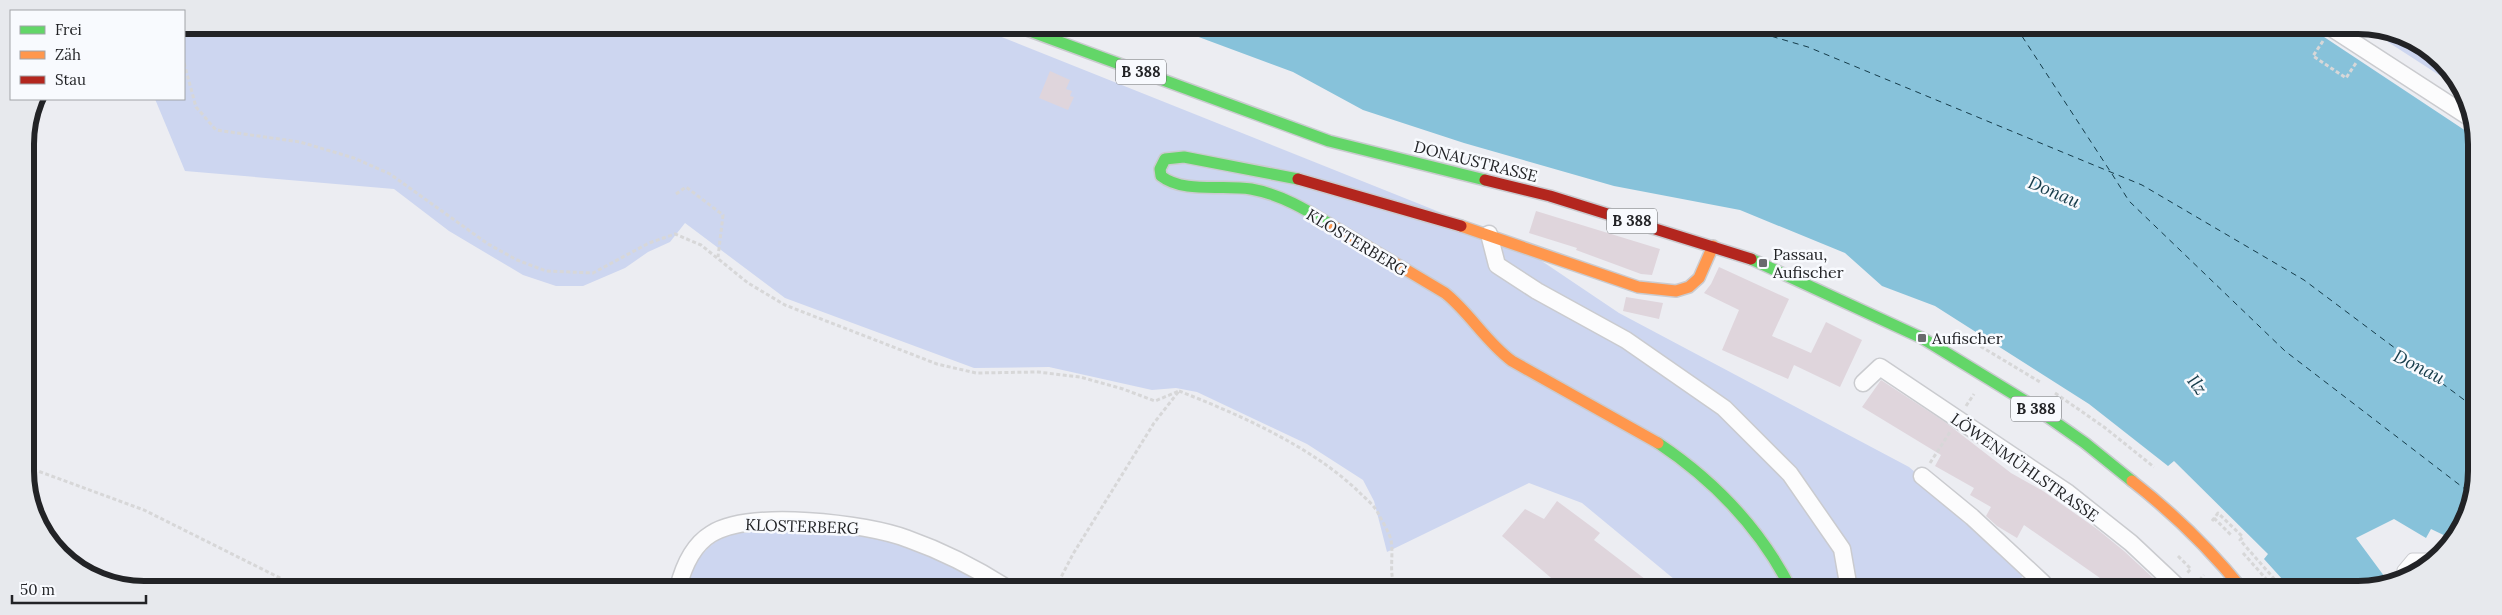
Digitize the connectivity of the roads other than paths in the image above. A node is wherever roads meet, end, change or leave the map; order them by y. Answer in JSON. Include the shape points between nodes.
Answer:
{"nodes":[{"id":1,"x":1038,"y":34,"type":"edge"},
{"id":2,"x":2340,"y":34,"type":"edge"},
{"id":3,"x":2463,"y":113,"type":"edge"},
{"id":4,"x":1489,"y":234,"type":"junction"},
{"id":5,"x":1713,"y":246,"type":"junction"},
{"id":6,"x":1863,"y":383,"type":"dead end"},
{"id":7,"x":1922,"y":476,"type":"dead end"},
{"id":8,"x":2426,"y":558,"type":"edge"},
{"id":9,"x":2402,"y":572,"type":"edge"},
{"id":10,"x":680,"y":581,"type":"edge"},
{"id":11,"x":994,"y":581,"type":"edge"},
{"id":12,"x":1786,"y":581,"type":"edge"},
{"id":13,"x":1848,"y":581,"type":"edge"},
{"id":14,"x":2042,"y":581,"type":"edge"},
{"id":15,"x":2171,"y":581,"type":"edge"},
{"id":16,"x":2235,"y":581,"type":"edge"}],
"edges":[{"from":1,"to":5,"type":"street","name":"DONAUSTRASSE","number":"B 388","via":[[1329,141],[1550,196]]},
{"from":2,"to":3,"type":"street"},
{"from":4,"to":5,"type":"street","name":"KLOSTERBERG","via":[[1638,287],[1676,291],[1699,278]]},
{"from":4,"to":12,"type":"street","name":"KLOSTERBERG","via":[[1274,173],[1184,157],[1165,159],[1160,165],[1163,178],[1180,186],[1240,187],[1274,194],[1450,297],[1510,360],[1659,444],[1709,482],[1736,506]]},
{"from":4,"to":13,"type":"street","via":[[1497,265],[1626,340],[1724,408],[1784,467],[1842,549]]},
{"from":5,"to":16,"type":"street","name":"DONAUSTRASSE","number":"B 388","via":[[1763,263],[1922,338],[2025,401],[2085,443],[2185,526]]},
{"from":6,"to":15,"type":"street","name":"LÖWENMÜHLSTRASSE","via":[[1880,367],[2068,493],[2131,543]]},
{"from":7,"to":14,"type":"street"},
{"from":8,"to":9,"type":"lane","via":[[2412,558]]},
{"from":10,"to":11,"type":"street","name":"KLOSTERBERG","via":[[700,542],[722,528],[760,522],[872,528],[908,539]]}]}
